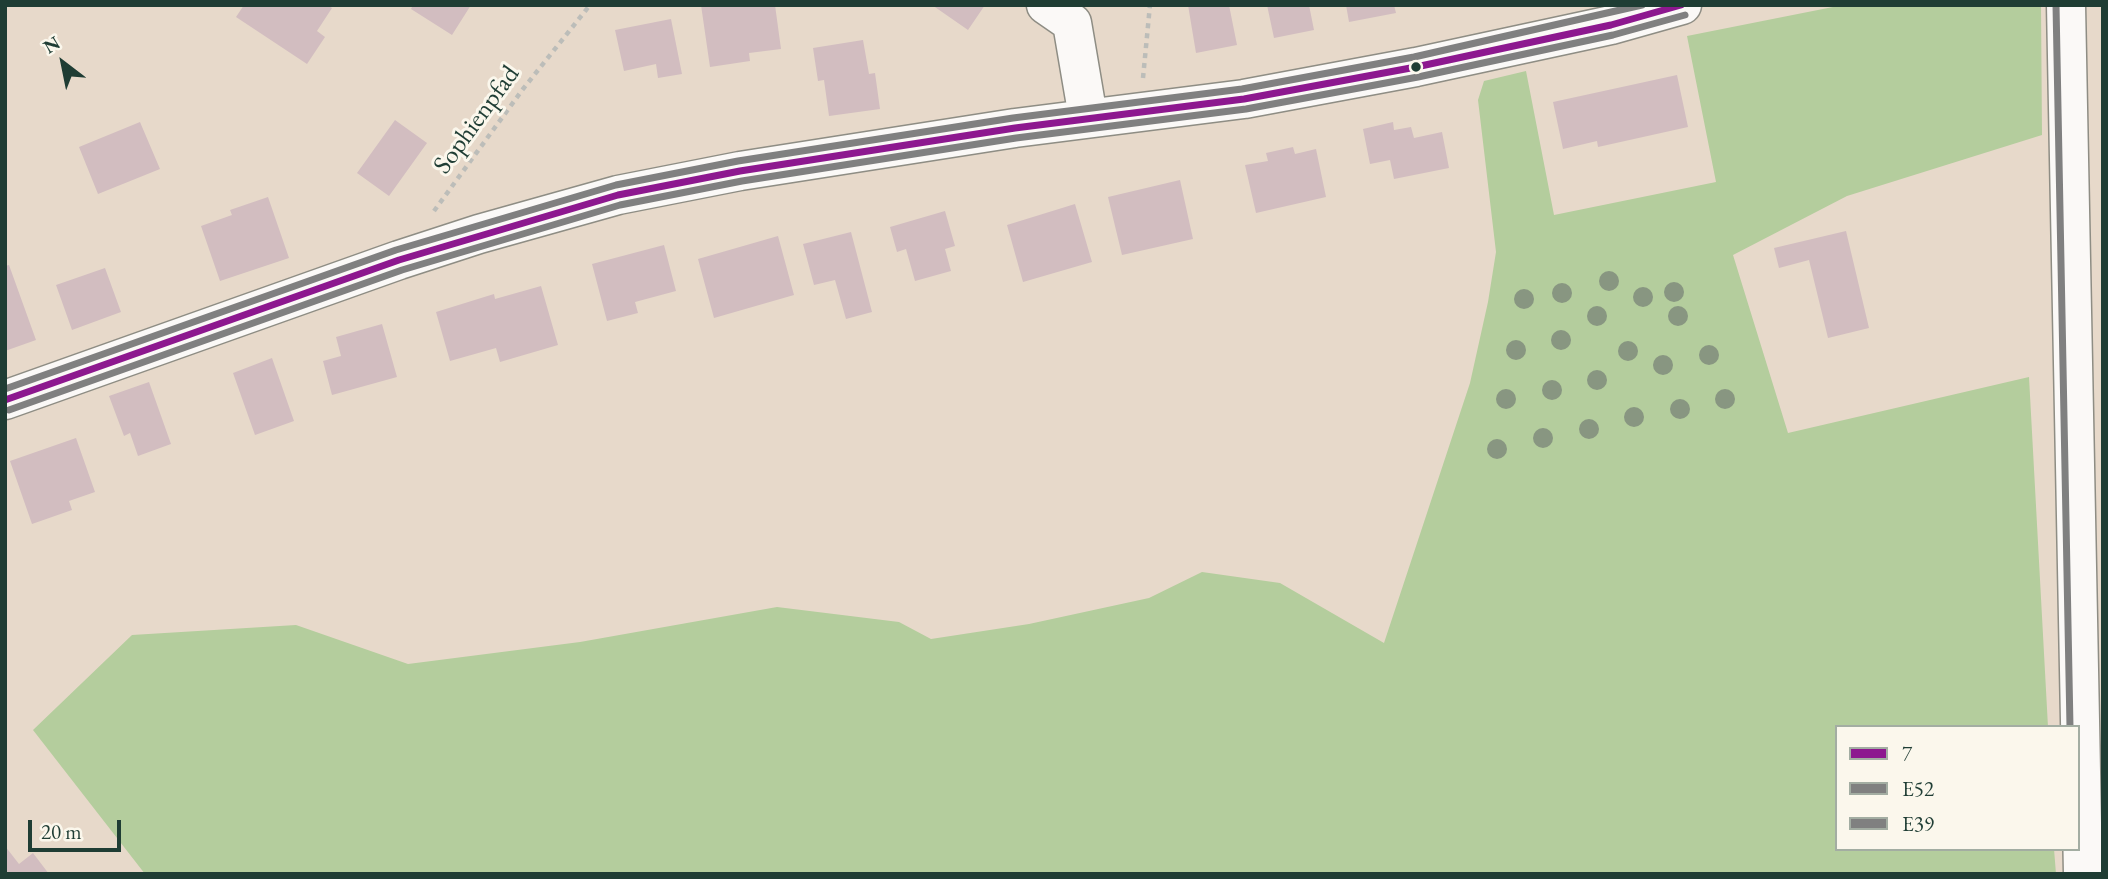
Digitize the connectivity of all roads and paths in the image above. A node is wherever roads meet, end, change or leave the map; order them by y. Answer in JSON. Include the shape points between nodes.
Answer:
{"nodes":[{"id":1,"x":590,"y":5,"type":"edge"},
{"id":2,"x":1046,"y":5,"type":"edge"},
{"id":3,"x":1150,"y":5,"type":"edge"},
{"id":4,"x":1682,"y":5,"type":"edge"},
{"id":5,"x":2066,"y":5,"type":"edge"},
{"id":6,"x":1140,"y":110,"type":"junction"},
{"id":7,"x":1088,"y":117,"type":"junction"},
{"id":8,"x":430,"y":218,"type":"dead end"},
{"id":9,"x":5,"y":400,"type":"edge"},
{"id":10,"x":2083,"y":874,"type":"edge"}],
"edges":[{"from":1,"to":8,"type":"path","name":"Sophienpfad"},
{"from":2,"to":7,"type":"street","via":[[1072,23]]},
{"from":3,"to":6,"type":"path"},
{"from":4,"to":6,"type":"street","via":[[1416,67],[1244,99]]},
{"from":5,"to":10,"type":"street"},
{"from":6,"to":7,"type":"street"},
{"from":7,"to":9,"type":"street","via":[[740,171],[567,208],[399,260]]}]}
